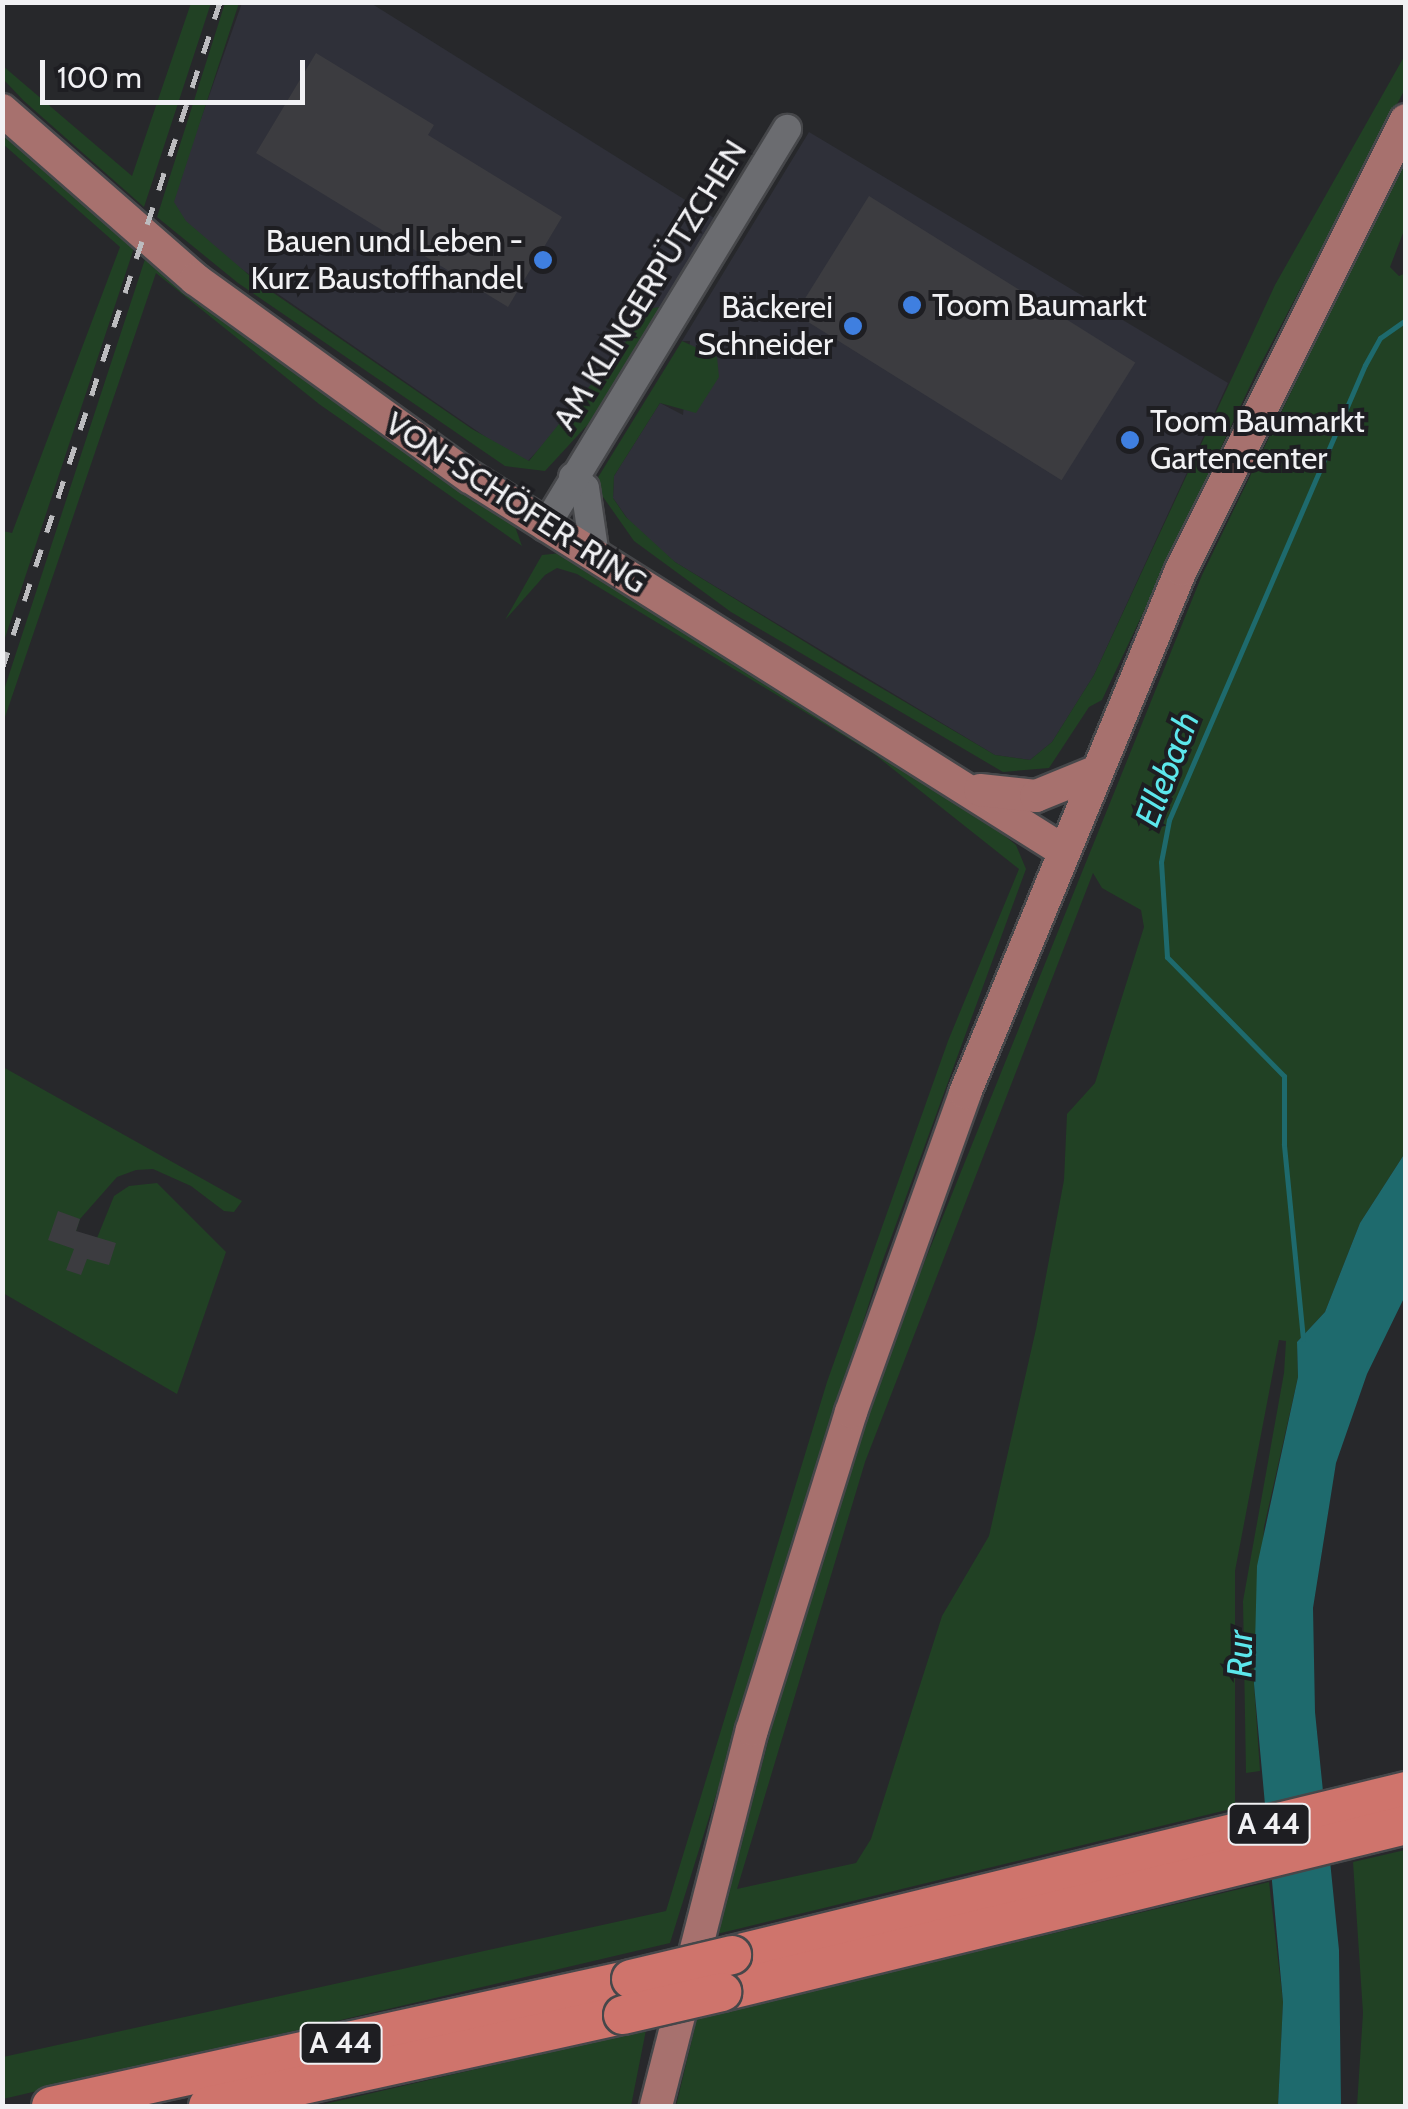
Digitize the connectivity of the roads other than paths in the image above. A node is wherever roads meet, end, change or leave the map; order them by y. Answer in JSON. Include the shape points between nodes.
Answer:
{"nodes":[{"id":1,"x":2,"y":110,"type":"edge"},
{"id":2,"x":1406,"y":120,"type":"edge"},
{"id":3,"x":787,"y":129,"type":"dead end"},
{"id":4,"x":573,"y":477,"type":"junction"},
{"id":5,"x":545,"y":527,"type":"junction"},
{"id":6,"x":595,"y":556,"type":"junction"},
{"id":7,"x":1095,"y":772,"type":"junction"},
{"id":8,"x":969,"y":788,"type":"junction"},
{"id":9,"x":1062,"y":850,"type":"junction"},
{"id":10,"x":1406,"y":1791,"type":"edge"},
{"id":11,"x":1406,"y":1825,"type":"edge"},
{"id":12,"x":1135,"y":1874,"type":"junction"},
{"id":13,"x":627,"y":1997,"type":"junction"},
{"id":14,"x":50,"y":2106,"type":"edge"},
{"id":15,"x":208,"y":2106,"type":"edge"},
{"id":16,"x":656,"y":2106,"type":"edge"}],
"edges":[{"from":1,"to":5,"type":"main road","name":"VON-SCHÖFER-RING","via":[[195,279]]},
{"from":2,"to":7,"type":"main road","via":[[1181,570]]},
{"from":3,"to":4,"type":"street","name":"AM KLINGERPÜTZCHEN"},
{"from":4,"to":5,"type":"street","name":"AM KLINGERPÜTZCHEN"},
{"from":4,"to":6,"type":"street","name":"AM KLINGERPÜTZCHEN","via":[[585,488]]},
{"from":5,"to":6,"type":"main road","name":"VON-SCHÖFER-RING"},
{"from":6,"to":8,"type":"main road","name":"VON-SCHÖFER-RING"},
{"from":7,"to":8,"type":"main road","via":[[1017,799]]},
{"from":7,"to":9,"type":"main road"},
{"from":8,"to":9,"type":"main road","name":"VON-SCHÖFER-RING"},
{"from":9,"to":16,"type":"main road","via":[[965,1093],[851,1412],[752,1730]]},
{"from":10,"to":12,"type":"highway","number":"A 44"},
{"from":11,"to":12,"type":"highway","number":"A 44"},
{"from":12,"to":13,"type":"highway","number":"A 44","bridge":true,"via":[[732,1956]]},
{"from":12,"to":13,"type":"highway","number":"A 44","bridge":true,"via":[[722,1992]]},
{"from":13,"to":14,"type":"highway","number":"A 44"},
{"from":13,"to":15,"type":"highway","number":"A 44"}]}
